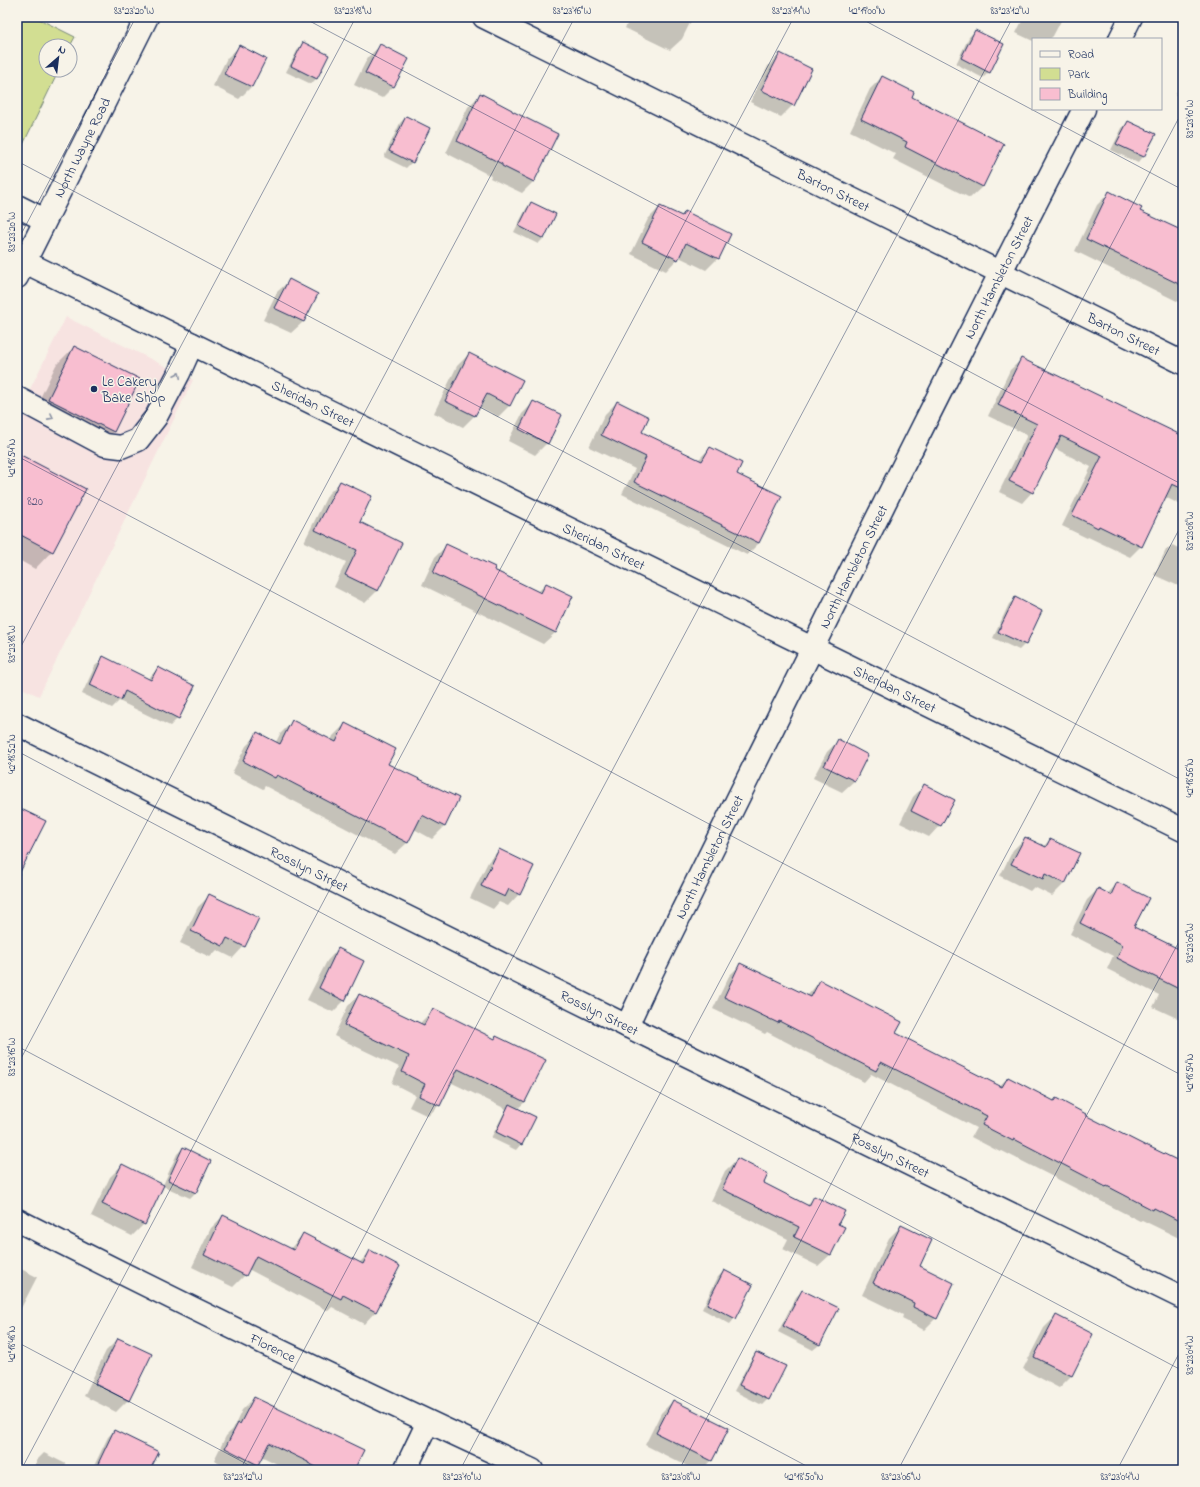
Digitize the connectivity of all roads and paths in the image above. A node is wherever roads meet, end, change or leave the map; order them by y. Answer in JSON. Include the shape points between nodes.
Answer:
{"nodes":[{"id":1,"x":146,"y":17,"type":"edge"},
{"id":2,"x":484,"y":17,"type":"edge"},
{"id":3,"x":1131,"y":17,"type":"edge"},
{"id":4,"x":1120,"y":38,"type":"edge"},
{"id":5,"x":1083,"y":110,"type":"edge"},
{"id":6,"x":17,"y":206,"type":"edge"},
{"id":7,"x":45,"y":220,"type":"junction"},
{"id":8,"x":21,"y":270,"type":"edge"},
{"id":9,"x":1000,"y":273,"type":"junction"},
{"id":10,"x":192,"y":344,"type":"junction"},
{"id":11,"x":1183,"y":363,"type":"edge"},
{"id":12,"x":17,"y":398,"type":"edge"},
{"id":13,"x":812,"y":648,"type":"junction"},
{"id":14,"x":17,"y":724,"type":"edge"},
{"id":15,"x":1183,"y":830,"type":"edge"},
{"id":16,"x":627,"y":1026,"type":"junction"},
{"id":17,"x":17,"y":1220,"type":"edge"},
{"id":18,"x":1183,"y":1298,"type":"edge"},
{"id":19,"x":428,"y":1422,"type":"junction"},
{"id":20,"x":405,"y":1470,"type":"edge"},
{"id":21,"x":532,"y":1470,"type":"edge"}],
"edges":[{"from":1,"to":7,"type":"street","name":"North Wayne Road"},
{"from":2,"to":9,"type":"street","name":"Barton Street"},
{"from":3,"to":4,"type":"street"},
{"from":5,"to":9,"type":"street","name":"North Hambleton Street"},
{"from":6,"to":7,"type":"street"},
{"from":7,"to":8,"type":"street","name":"North Wayne Road"},
{"from":8,"to":10,"type":"street","name":"Sheridan Street"},
{"from":9,"to":11,"type":"street","name":"Barton Street"},
{"from":9,"to":13,"type":"street","name":"North Hambleton Street"},
{"from":12,"to":10,"type":"street","one_way":true,"via":[[105,445],[122,446],[138,440],[156,417]]},
{"from":10,"to":13,"type":"street","name":"Sheridan Street"},
{"from":13,"to":15,"type":"street","name":"Sheridan Street"},
{"from":13,"to":16,"type":"street","name":"North Hambleton Street"},
{"from":14,"to":16,"type":"street","name":"Rosslyn Street"},
{"from":16,"to":18,"type":"street","name":"Rosslyn Street"},
{"from":17,"to":19,"type":"street","name":"Florence"},
{"from":19,"to":20,"type":"street"},
{"from":19,"to":21,"type":"street","name":"Florence"}]}
